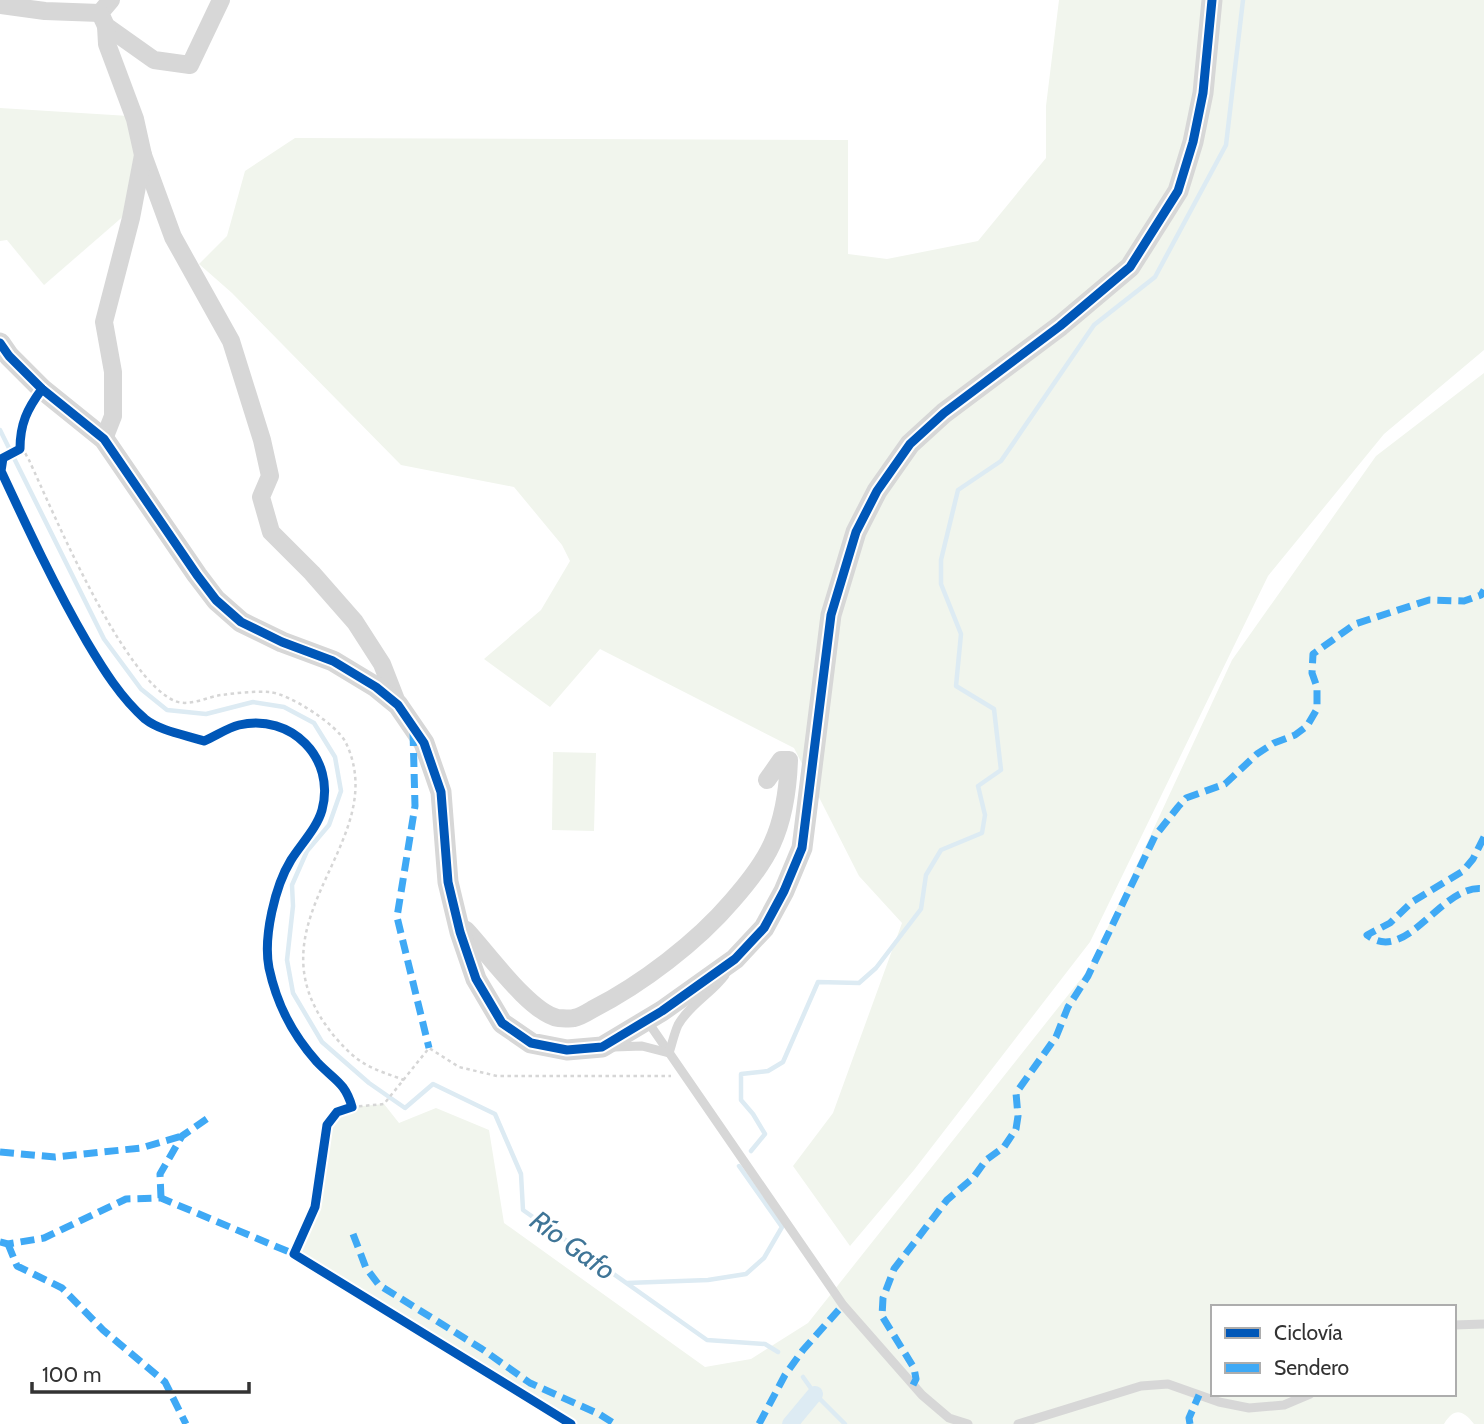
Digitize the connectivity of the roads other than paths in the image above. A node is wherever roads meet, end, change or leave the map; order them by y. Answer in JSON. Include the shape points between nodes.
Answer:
{"nodes":[{"id":1,"x":221,"y":0,"type":"edge"},
{"id":2,"x":1212,"y":0,"type":"edge"},
{"id":3,"x":0,"y":5,"type":"edge"},
{"id":4,"x":106,"y":13,"type":"edge"},
{"id":5,"x":143,"y":155,"type":"junction"},
{"id":6,"x":0,"y":343,"type":"edge"},
{"id":7,"x":104,"y":439,"type":"junction"},
{"id":8,"x":398,"y":705,"type":"junction"},
{"id":9,"x":767,"y":780,"type":"dead end"},
{"id":10,"x":458,"y":927,"type":"junction"},
{"id":11,"x":736,"y":959,"type":"junction"},
{"id":12,"x":647,"y":1020,"type":"junction"},
{"id":13,"x":602,"y":1047,"type":"junction"},
{"id":14,"x":669,"y":1053,"type":"junction"},
{"id":15,"x":1484,"y":1324,"type":"edge"},
{"id":16,"x":1456,"y":1325,"type":"edge"},
{"id":17,"x":1305,"y":1396,"type":"edge"},
{"id":18,"x":968,"y":1424,"type":"edge"},
{"id":19,"x":1018,"y":1424,"type":"edge"}],
"edges":[{"from":1,"to":4,"type":"street","via":[[190,65],[154,60]]},
{"from":2,"to":11,"type":"street","via":[[1203,93],[1178,191],[1130,267],[910,444],[877,491],[856,532],[831,615],[802,848],[764,928]]},
{"from":3,"to":4,"type":"street"},
{"from":4,"to":5,"type":"street","via":[[107,44],[135,118]]},
{"from":5,"to":7,"type":"street","via":[[104,322],[113,372],[113,416]]},
{"from":5,"to":8,"type":"street","via":[[173,237],[231,341],[270,477],[261,497],[271,532],[355,622],[382,664]]},
{"from":6,"to":7,"type":"street","via":[[42,389]]},
{"from":7,"to":8,"type":"street","via":[[216,600],[241,622],[333,661]]},
{"from":8,"to":10,"type":"street","via":[[424,743],[440,792],[448,882]]},
{"from":9,"to":10,"type":"street","via":[[781,760],[789,760],[785,806],[772,844],[732,902],[669,958],[575,1018],[556,1018],[540,1009],[466,930]]},
{"from":10,"to":13,"type":"street","via":[[476,979],[502,1023],[531,1043],[567,1050]]},
{"from":11,"to":12,"type":"street"},
{"from":11,"to":14,"type":"lane","via":[[678,1026]]},
{"from":12,"to":13,"type":"street"},
{"from":12,"to":14,"type":"lane"},
{"from":13,"to":14,"type":"lane","via":[[642,1046]]},
{"from":14,"to":18,"type":"lane","via":[[843,1306],[922,1395],[949,1418]]},
{"from":15,"to":16,"type":"lane"},
{"from":17,"to":19,"type":"lane","via":[[1284,1405],[1250,1408],[1168,1384],[1141,1386]]}]}
